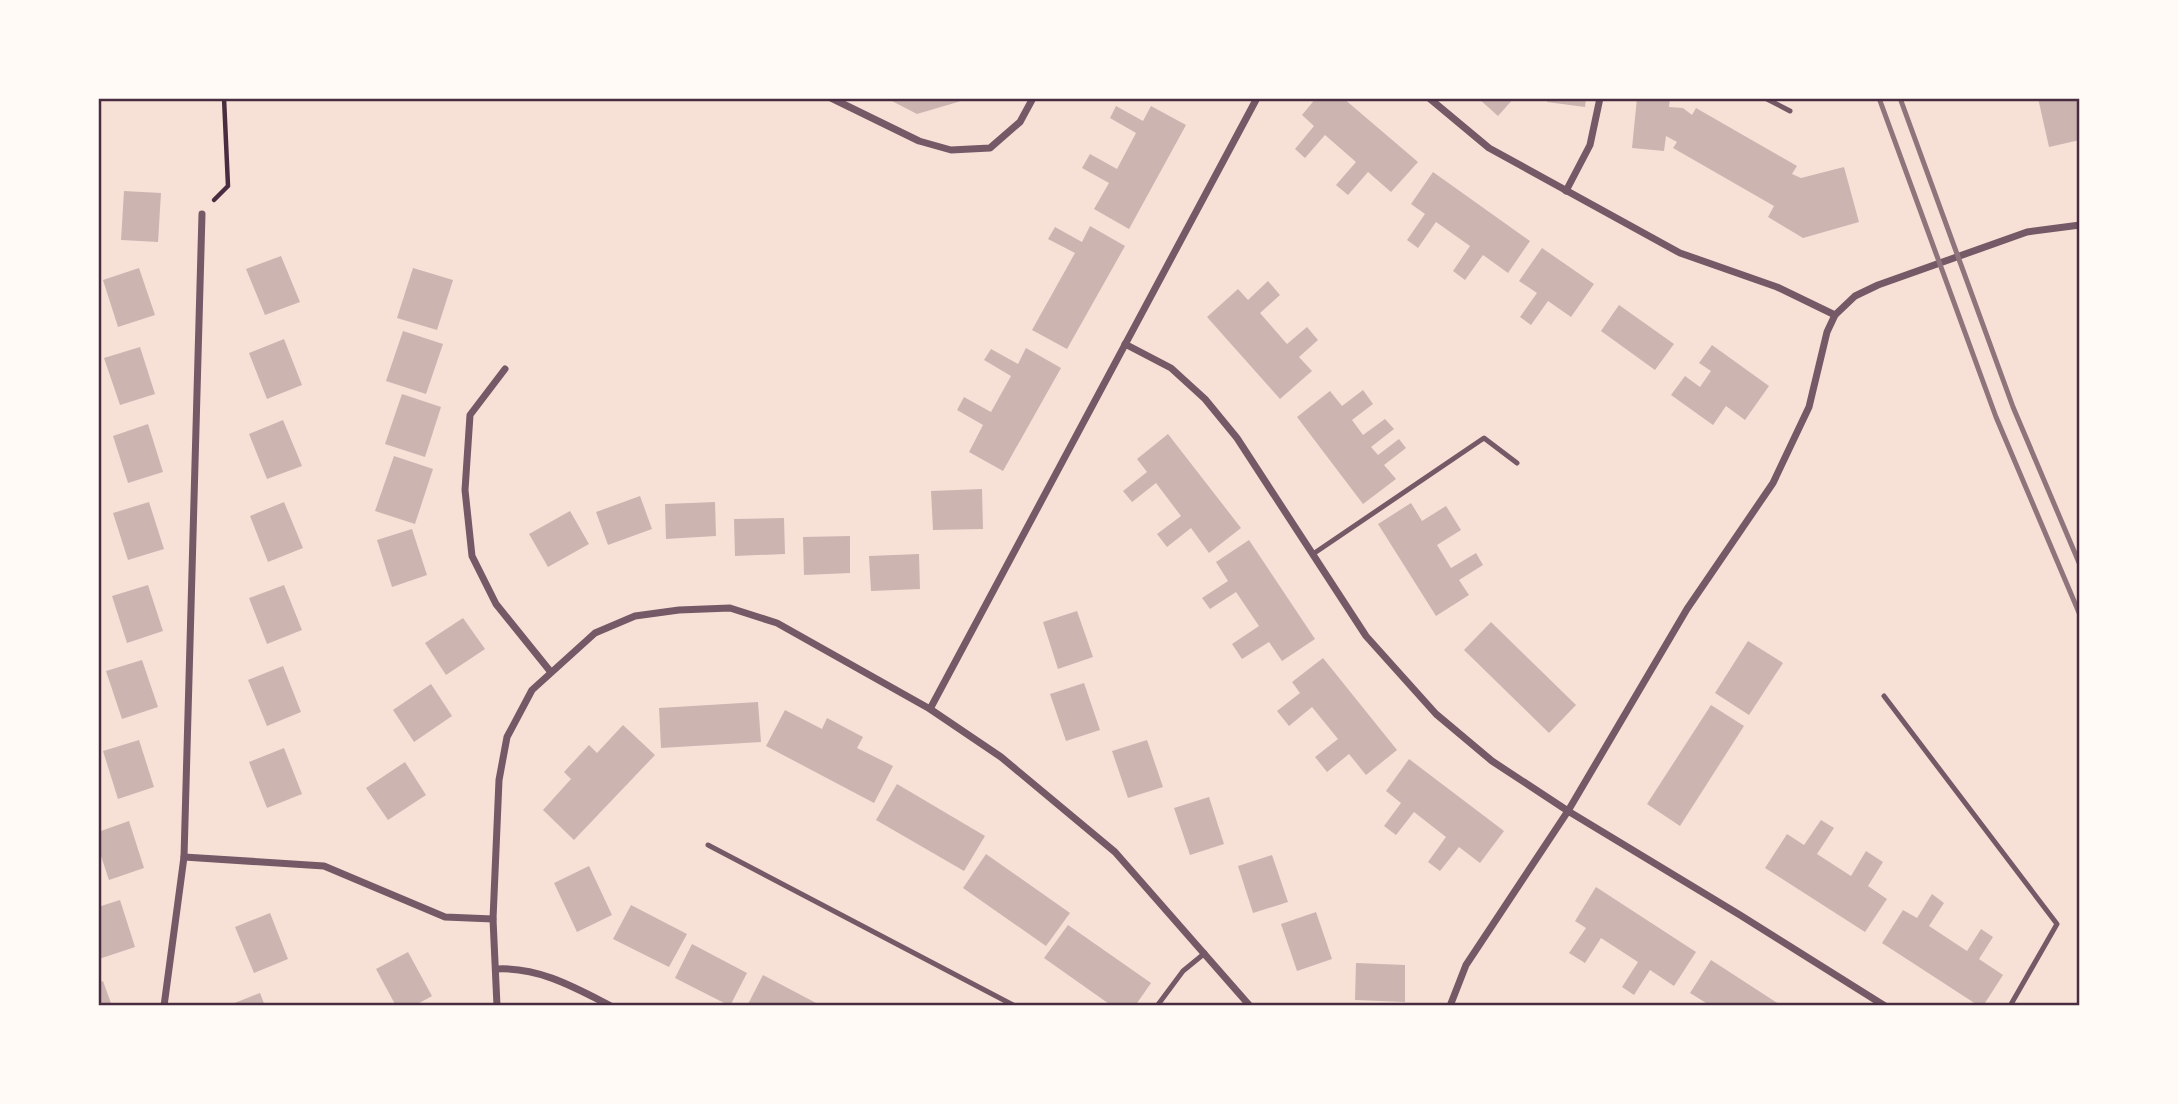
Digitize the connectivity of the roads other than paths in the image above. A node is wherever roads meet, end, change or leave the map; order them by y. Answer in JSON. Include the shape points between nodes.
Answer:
{"nodes":[{"id":1,"x":831,"y":98,"type":"edge"},
{"id":2,"x":1033,"y":98,"type":"edge"},
{"id":3,"x":1257,"y":98,"type":"edge"},
{"id":4,"x":1429,"y":98,"type":"edge"},
{"id":5,"x":1600,"y":98,"type":"edge"},
{"id":6,"x":1765,"y":98,"type":"edge"},
{"id":7,"x":1790,"y":111,"type":"dead end"},
{"id":8,"x":1566,"y":191,"type":"junction"},
{"id":9,"x":202,"y":214,"type":"road end"},
{"id":10,"x":2080,"y":225,"type":"edge"},
{"id":11,"x":1835,"y":315,"type":"junction"},
{"id":12,"x":1125,"y":344,"type":"junction"},
{"id":13,"x":505,"y":369,"type":"dead end"},
{"id":14,"x":1517,"y":463,"type":"dead end"},
{"id":15,"x":1313,"y":554,"type":"junction"},
{"id":16,"x":550,"y":671,"type":"junction"},
{"id":17,"x":1884,"y":696,"type":"dead end"},
{"id":18,"x":930,"y":709,"type":"junction"},
{"id":19,"x":1568,"y":811,"type":"junction"},
{"id":20,"x":708,"y":845,"type":"dead end"},
{"id":21,"x":184,"y":858,"type":"junction"},
{"id":22,"x":493,"y":919,"type":"junction"},
{"id":23,"x":1205,"y":953,"type":"junction"},
{"id":24,"x":496,"y":969,"type":"junction"},
{"id":25,"x":164,"y":1006,"type":"edge"},
{"id":26,"x":497,"y":1006,"type":"edge"},
{"id":27,"x":611,"y":1006,"type":"edge"},
{"id":28,"x":1015,"y":1006,"type":"edge"},
{"id":29,"x":1157,"y":1006,"type":"edge"},
{"id":30,"x":1250,"y":1006,"type":"edge"},
{"id":31,"x":1450,"y":1006,"type":"edge"},
{"id":32,"x":1885,"y":1006,"type":"edge"},
{"id":33,"x":2010,"y":1006,"type":"edge"}],
"edges":[{"from":1,"to":2,"type":"street","via":[[919,141],[951,150],[990,148],[1020,122]]},
{"from":3,"to":12,"type":"street"},
{"from":4,"to":8,"type":"street","via":[[1489,148]]},
{"from":5,"to":8,"type":"street","via":[[1590,145]]},
{"from":6,"to":7,"type":"lane"},
{"from":8,"to":11,"type":"street","via":[[1680,253],[1777,287]]},
{"from":9,"to":21,"type":"street"},
{"from":10,"to":11,"type":"street","via":[[2027,232],[1878,285],[1855,296]]},
{"from":11,"to":19,"type":"street","via":[[1809,407],[1773,483],[1687,609]]},
{"from":12,"to":15,"type":"street","via":[[1171,368],[1205,399],[1237,438]]},
{"from":12,"to":18,"type":"street"},
{"from":13,"to":16,"type":"street","via":[[470,415],[465,490],[472,556],[496,604]]},
{"from":14,"to":15,"type":"lane","via":[[1484,438]]},
{"from":15,"to":19,"type":"street","via":[[1366,636],[1436,715],[1492,761]]},
{"from":16,"to":18,"type":"street","via":[[595,633],[635,616],[730,608],[777,623]]},
{"from":16,"to":22,"type":"street","via":[[532,690],[507,737],[499,780]]},
{"from":17,"to":33,"type":"lane","via":[[2057,924]]},
{"from":18,"to":23,"type":"street","via":[[1001,757],[1107,845]]},
{"from":19,"to":31,"type":"street","via":[[1466,965]]},
{"from":19,"to":32,"type":"street"},
{"from":20,"to":28,"type":"lane"},
{"from":21,"to":22,"type":"street","via":[[324,866],[445,917]]},
{"from":21,"to":25,"type":"street"},
{"from":22,"to":24,"type":"street"},
{"from":23,"to":29,"type":"lane","via":[[1183,971]]},
{"from":23,"to":30,"type":"street"},
{"from":24,"to":26,"type":"street"},
{"from":24,"to":27,"type":"street","via":[[561,980]]}]}
